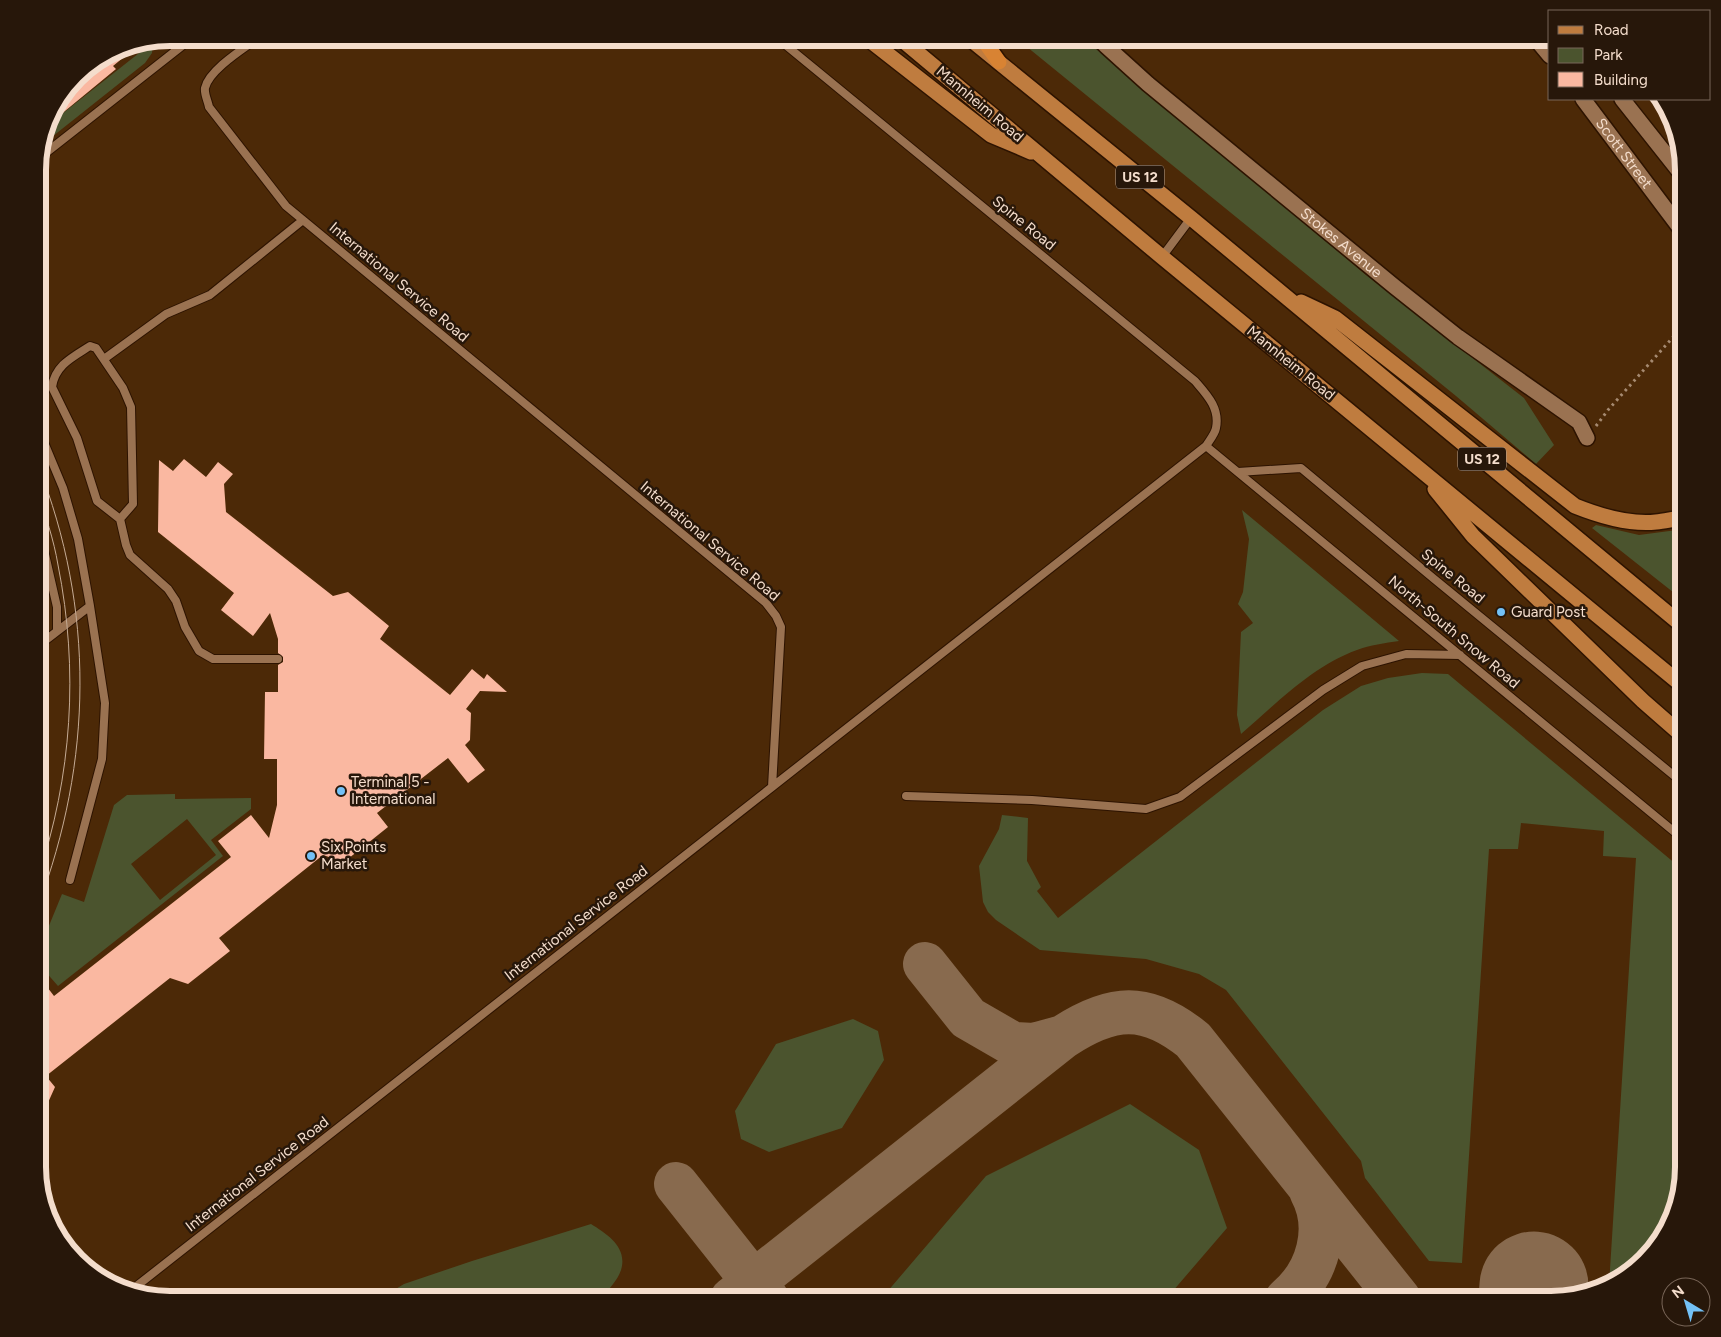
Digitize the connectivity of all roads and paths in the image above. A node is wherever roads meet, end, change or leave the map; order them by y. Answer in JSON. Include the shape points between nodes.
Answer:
{"nodes":[{"id":1,"x":174,"y":46,"type":"edge"},
{"id":2,"x":182,"y":46,"type":"edge"},
{"id":3,"x":248,"y":46,"type":"edge"},
{"id":4,"x":787,"y":46,"type":"edge"},
{"id":5,"x":877,"y":46,"type":"edge"},
{"id":6,"x":910,"y":46,"type":"edge"},
{"id":7,"x":979,"y":46,"type":"edge"},
{"id":8,"x":988,"y":46,"type":"edge"},
{"id":9,"x":1106,"y":46,"type":"edge"},
{"id":10,"x":177,"y":50,"type":"junction"},
{"id":11,"x":999,"y":62,"type":"junction"},
{"id":12,"x":1583,"y":100,"type":"edge"},
{"id":13,"x":1623,"y":100,"type":"edge"},
{"id":14,"x":47,"y":152,"type":"edge"},
{"id":15,"x":1046,"y":159,"type":"junction"},
{"id":16,"x":1674,"y":164,"type":"edge"},
{"id":17,"x":1191,"y":218,"type":"junction"},
{"id":18,"x":303,"y":220,"type":"junction"},
{"id":19,"x":1675,"y":220,"type":"edge"},
{"id":20,"x":1162,"y":257,"type":"junction"},
{"id":21,"x":1280,"y":293,"type":"junction"},
{"id":22,"x":1675,"y":336,"type":"edge"},
{"id":23,"x":104,"y":359,"type":"junction"},
{"id":24,"x":1587,"y":438,"type":"joint"},
{"id":25,"x":1206,"y":446,"type":"junction"},
{"id":26,"x":47,"y":450,"type":"edge"},
{"id":27,"x":1415,"y":464,"type":"junction"},
{"id":28,"x":1238,"y":472,"type":"junction"},
{"id":29,"x":1675,"y":519,"type":"edge"},
{"id":30,"x":120,"y":520,"type":"junction"},
{"id":31,"x":47,"y":563,"type":"edge"},
{"id":32,"x":90,"y":606,"type":"junction"},
{"id":33,"x":1675,"y":619,"type":"edge"},
{"id":34,"x":57,"y":631,"type":"junction"},
{"id":35,"x":47,"y":639,"type":"edge"},
{"id":36,"x":1460,"y":655,"type":"junction"},
{"id":37,"x":278,"y":659,"type":"dead end"},
{"id":38,"x":1675,"y":679,"type":"edge"},
{"id":39,"x":1675,"y":728,"type":"edge"},
{"id":40,"x":1675,"y":776,"type":"edge"},
{"id":41,"x":772,"y":787,"type":"junction"},
{"id":42,"x":906,"y":796,"type":"dead end"},
{"id":43,"x":1675,"y":833,"type":"edge"},
{"id":44,"x":70,"y":880,"type":"dead end"},
{"id":45,"x":136,"y":1285,"type":"edge"}],
"edges":[{"from":1,"to":10,"type":"lane"},
{"from":2,"to":10,"type":"lane"},
{"from":3,"to":18,"type":"lane","name":"International Service Road","via":[[208,79],[204,90],[209,107],[286,206]]},
{"from":4,"to":25,"type":"lane","name":"Spine Road","via":[[1195,381],[1211,399],[1216,415],[1216,429]]},
{"from":5,"to":15,"type":"main road","via":[[991,135]]},
{"from":6,"to":15,"type":"main road","name":"Mannheim Road","number":"US 12"},
{"from":7,"to":11,"type":"main road","number":"US 12"},
{"from":8,"to":11,"type":"highway"},
{"from":9,"to":24,"type":"street","name":"Stokes Avenue","via":[[1402,293],[1458,337],[1579,422]]},
{"from":10,"to":14,"type":"lane"},
{"from":11,"to":17,"type":"main road","number":"US 12"},
{"from":12,"to":19,"type":"street","name":"Scott Street"},
{"from":13,"to":16,"type":"street","name":"Scott Street"},
{"from":15,"to":20,"type":"main road","name":"Mannheim Road","number":"US 12"},
{"from":17,"to":20,"type":"lane"},
{"from":17,"to":21,"type":"main road","number":"US 12"},
{"from":18,"to":23,"type":"lane","via":[[210,295],[166,314]]},
{"from":18,"to":41,"type":"lane","name":"International Service Road","via":[[758,597],[776,616],[781,627]]},
{"from":20,"to":27,"type":"main road","name":"Mannheim Road","number":"US 12"},
{"from":21,"to":29,"type":"main road","via":[[1335,318],[1575,506],[1629,521]]},
{"from":21,"to":33,"type":"main road","number":"US 12"},
{"from":22,"to":24,"type":"path"},
{"from":23,"to":30,"type":"lane","via":[[132,407],[132,504]]},
{"from":23,"to":30,"type":"lane","via":[[96,348],[90,346],[60,366],[52,387],[77,438],[97,501]]},
{"from":25,"to":28,"type":"lane","name":"North-South Snow Road"},
{"from":25,"to":41,"type":"lane"},
{"from":26,"to":32,"type":"lane","via":[[78,539]]},
{"from":27,"to":38,"type":"main road","name":"Mannheim Road","number":"US 12"},
{"from":27,"to":39,"type":"main road","via":[[1473,536]]},
{"from":28,"to":36,"type":"lane","name":"North-South Snow Road"},
{"from":28,"to":40,"type":"lane","name":"Spine Road","via":[[1301,468]]},
{"from":30,"to":37,"type":"lane","via":[[130,555],[176,600],[185,627],[199,651],[213,659]]},
{"from":31,"to":34,"type":"lane","via":[[57,607]]},
{"from":32,"to":34,"type":"lane"},
{"from":32,"to":44,"type":"lane","via":[[105,703],[102,759]]},
{"from":34,"to":35,"type":"lane"},
{"from":36,"to":42,"type":"lane","via":[[1406,654],[1362,666],[1323,690],[1180,797],[1146,809],[1032,800]]},
{"from":36,"to":43,"type":"lane","name":"North-South Snow Road"},
{"from":41,"to":45,"type":"lane","name":"International Service Road"}]}
